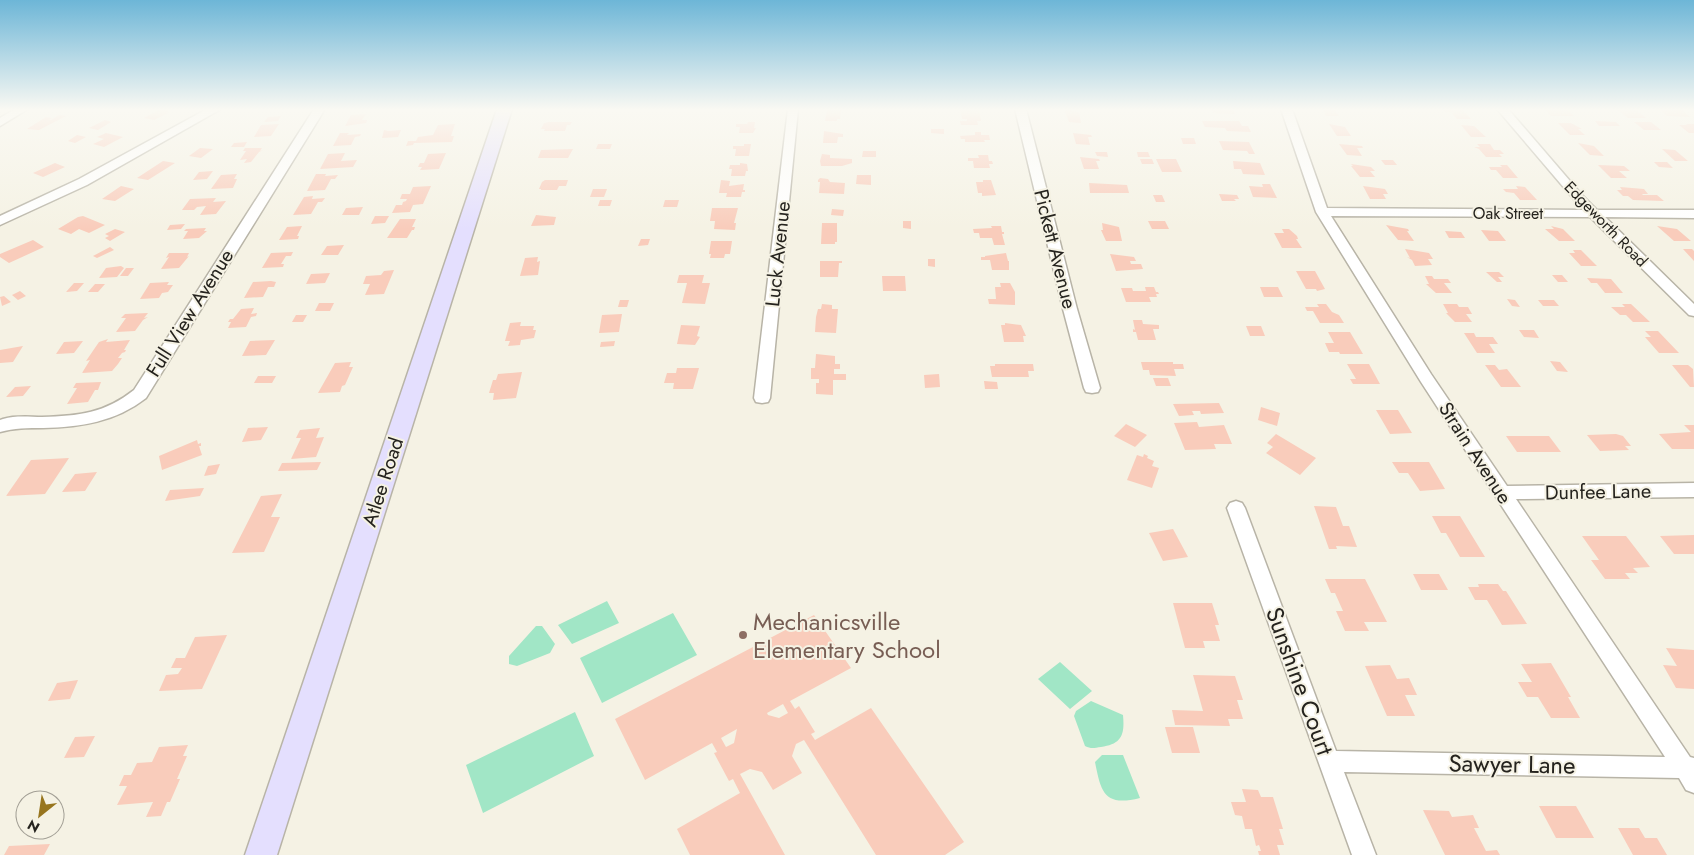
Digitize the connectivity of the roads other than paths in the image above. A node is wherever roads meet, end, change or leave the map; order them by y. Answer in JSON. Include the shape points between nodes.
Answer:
{"nodes":[{"id":1,"x":144,"y":149,"type":"edge"},
{"id":2,"x":295,"y":149,"type":"edge"},
{"id":3,"x":492,"y":149,"type":"edge"},
{"id":4,"x":789,"y":149,"type":"edge"},
{"id":5,"x":1030,"y":149,"type":"edge"},
{"id":6,"x":1300,"y":149,"type":"edge"},
{"id":7,"x":1536,"y":149,"type":"edge"},
{"id":8,"x":1322,"y":212,"type":"junction"},
{"id":9,"x":1594,"y":214,"type":"junction"},
{"id":10,"x":1694,"y":214,"type":"edge"},
{"id":11,"x":0,"y":221,"type":"edge"},
{"id":12,"x":1694,"y":312,"type":"edge"},
{"id":13,"x":1092,"y":388,"type":"dead end"},
{"id":14,"x":762,"y":398,"type":"dead end"},
{"id":15,"x":0,"y":426,"type":"edge"},
{"id":16,"x":1694,"y":490,"type":"edge"},
{"id":17,"x":1502,"y":493,"type":"junction"},
{"id":18,"x":1236,"y":508,"type":"dead end"},
{"id":19,"x":1329,"y":761,"type":"junction"},
{"id":20,"x":1691,"y":773,"type":"edge"},
{"id":21,"x":261,"y":855,"type":"edge"},
{"id":22,"x":1364,"y":855,"type":"edge"}],
"edges":[{"from":1,"to":11,"type":"street"},
{"from":2,"to":15,"type":"street","name":"Full View Avenue","via":[[140,394],[118,410],[88,419]]},
{"from":3,"to":21,"type":"main road","name":"Atlee Road"},
{"from":4,"to":14,"type":"street","name":"Luck Avenue"},
{"from":5,"to":13,"type":"street","name":"Pickett Avenue"},
{"from":6,"to":8,"type":"street","name":"Strain Avenue"},
{"from":7,"to":9,"type":"street","name":"Edgeworth Road"},
{"from":8,"to":9,"type":"street","name":"Oak Street"},
{"from":8,"to":17,"type":"street","name":"Strain Avenue"},
{"from":9,"to":10,"type":"street","name":"Oak Street"},
{"from":9,"to":12,"type":"street","name":"Edgeworth Road"},
{"from":16,"to":17,"type":"street","name":"Dunfee Lane"},
{"from":17,"to":20,"type":"street","name":"Strain Avenue"},
{"from":18,"to":19,"type":"street","name":"Sunshine Court"},
{"from":19,"to":20,"type":"street","name":"Sawyer Lane"},
{"from":19,"to":22,"type":"street","name":"Sunshine Court"}]}
